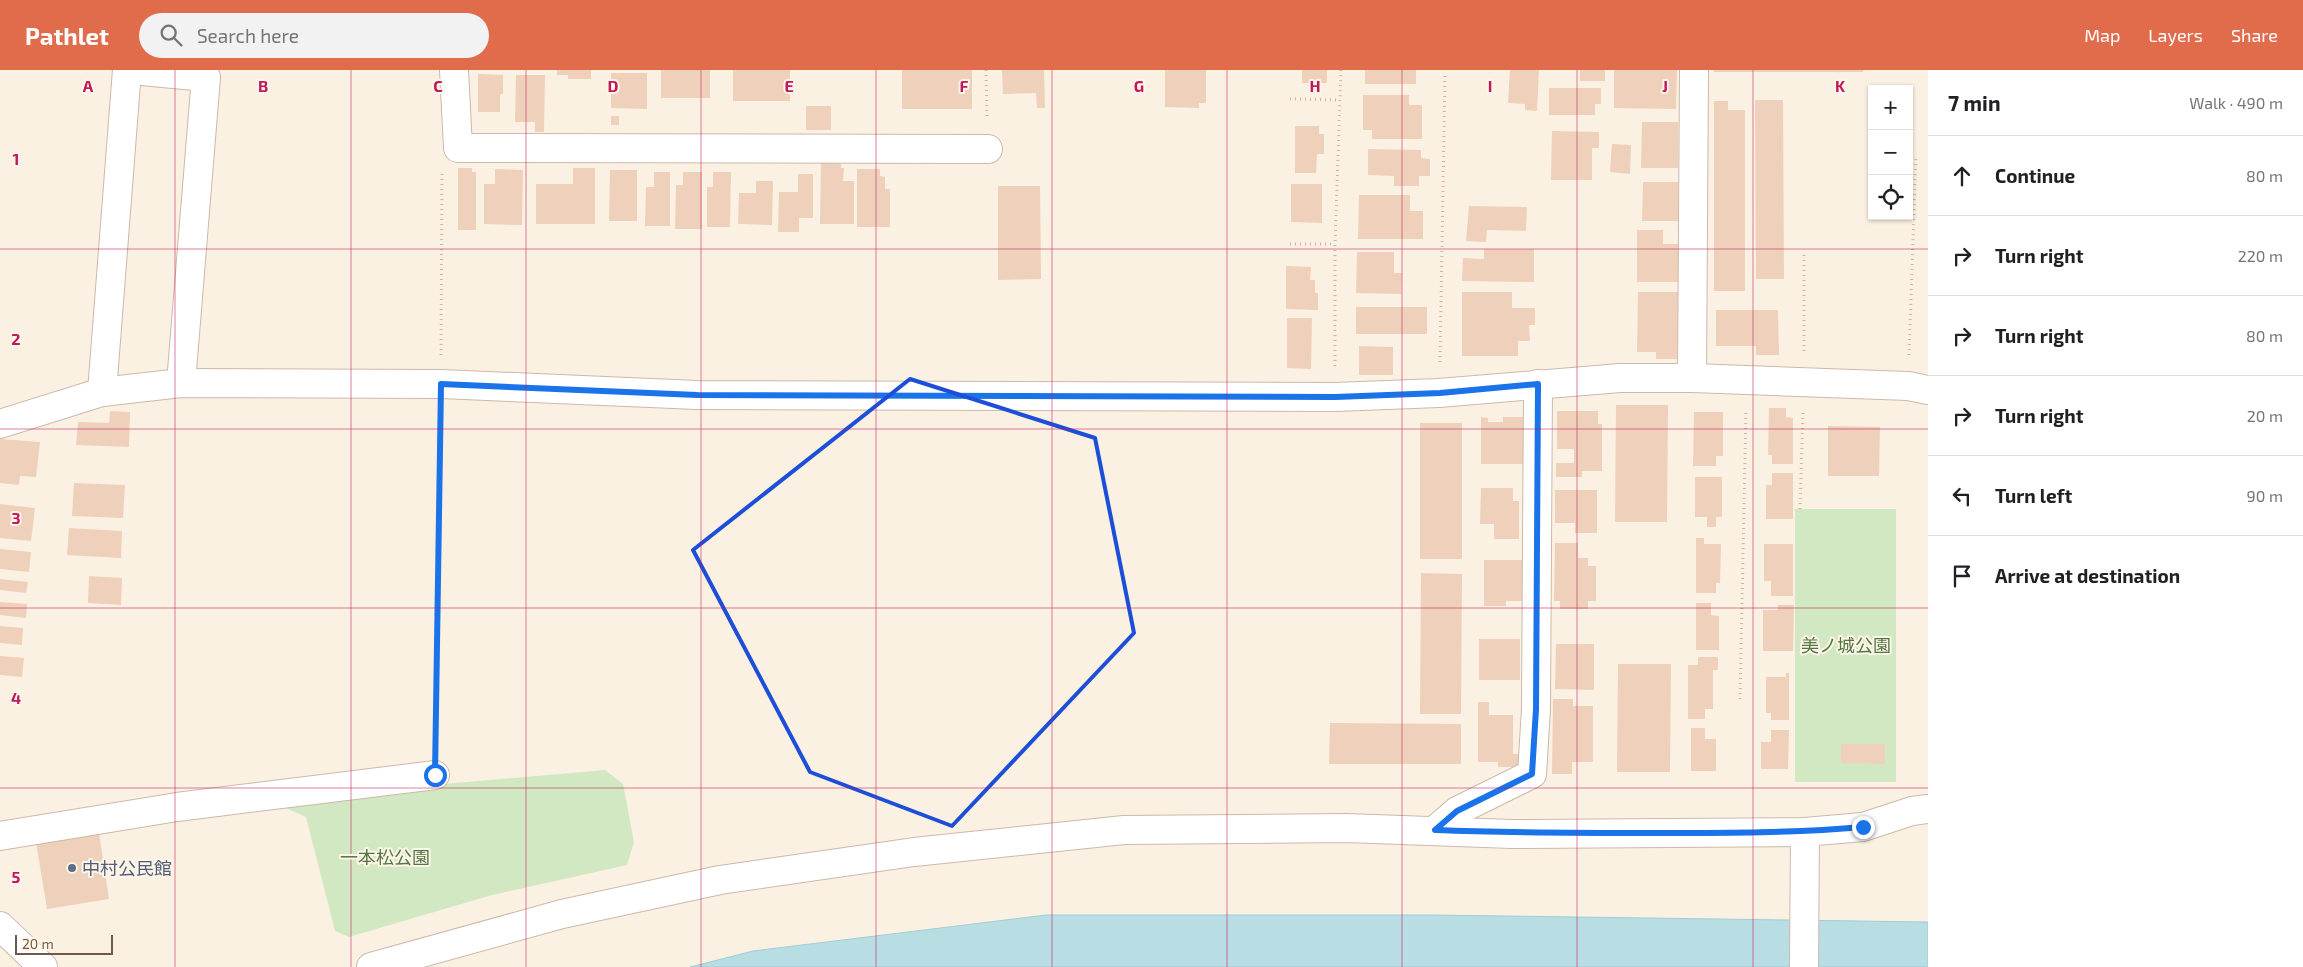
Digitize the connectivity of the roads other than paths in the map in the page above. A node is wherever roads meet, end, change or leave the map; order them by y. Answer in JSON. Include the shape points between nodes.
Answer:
{"nodes":[{"id":1,"x":129,"y":70,"type":"edge"},
{"id":2,"x":454,"y":70,"type":"edge"},
{"id":3,"x":1694,"y":70,"type":"edge"},
{"id":4,"x":988,"y":148,"type":"road end"},
{"id":5,"x":1692,"y":378,"type":"junction"},
{"id":6,"x":181,"y":382,"type":"junction"},
{"id":7,"x":1538,"y":384,"type":"junction"},
{"id":8,"x":1918,"y":388,"type":"edge"},
{"id":9,"x":102,"y":392,"type":"junction"},
{"id":10,"x":0,"y":424,"type":"edge"},
{"id":11,"x":435,"y":775,"type":"road end"},
{"id":12,"x":1928,"y":808,"type":"edge"},
{"id":13,"x":1435,"y":830,"type":"junction"},
{"id":14,"x":0,"y":836,"type":"edge"},
{"id":15,"x":1805,"y":841,"type":"junction"},
{"id":16,"x":0,"y":926,"type":"edge"},
{"id":17,"x":43,"y":967,"type":"edge"},
{"id":18,"x":371,"y":967,"type":"edge"},
{"id":19,"x":1804,"y":967,"type":"edge"}],
"edges":[{"from":1,"to":6,"type":"street","via":[[206,77]]},
{"from":1,"to":9,"type":"street"},
{"from":2,"to":4,"type":"street","via":[[458,148]]},
{"from":3,"to":5,"type":"street"},
{"from":5,"to":7,"type":"street","via":[[1620,378]]},
{"from":5,"to":8,"type":"street"},
{"from":6,"to":7,"type":"street","via":[[441,384],[697,395],[1335,397],[1440,393]]},
{"from":6,"to":9,"type":"street"},
{"from":7,"to":13,"type":"street","via":[[1536,709],[1532,774],[1457,811]]},
{"from":9,"to":10,"type":"street"},
{"from":11,"to":14,"type":"street","via":[[177,807]]},
{"from":12,"to":15,"type":"street"},
{"from":13,"to":15,"type":"street"},
{"from":13,"to":18,"type":"street","via":[[1124,830],[914,852],[720,880],[562,914]]},
{"from":15,"to":19,"type":"street"},
{"from":16,"to":17,"type":"street"}]}
